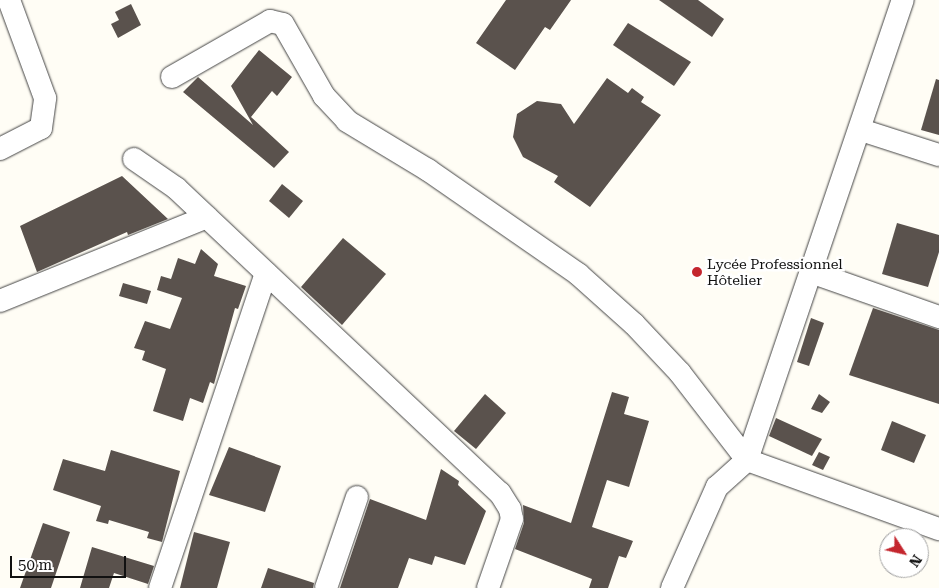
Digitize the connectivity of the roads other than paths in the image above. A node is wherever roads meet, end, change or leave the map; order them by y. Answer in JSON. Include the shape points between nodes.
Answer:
{"nodes":[{"id":1,"x":9,"y":0,"type":"edge"},
{"id":2,"x":903,"y":0,"type":"edge"},
{"id":3,"x":172,"y":77,"type":"dead end"},
{"id":4,"x":861,"y":130,"type":"junction"},
{"id":5,"x":0,"y":149,"type":"edge"},
{"id":6,"x":939,"y":155,"type":"edge"},
{"id":7,"x":134,"y":159,"type":"dead end"},
{"id":8,"x":207,"y":217,"type":"junction"},
{"id":9,"x":811,"y":272,"type":"junction"},
{"id":10,"x":266,"y":274,"type":"junction"},
{"id":11,"x":0,"y":301,"type":"edge"},
{"id":12,"x":939,"y":317,"type":"edge"},
{"id":13,"x":747,"y":460,"type":"junction"},
{"id":14,"x":357,"y":497,"type":"dead end"},
{"id":15,"x":939,"y":529,"type":"edge"},
{"id":16,"x":160,"y":588,"type":"edge"},
{"id":17,"x":326,"y":588,"type":"edge"},
{"id":18,"x":488,"y":588,"type":"edge"},
{"id":19,"x":672,"y":588,"type":"edge"}],
"edges":[{"from":1,"to":5,"type":"street","via":[[45,98],[41,128]]},
{"from":2,"to":4,"type":"street"},
{"from":3,"to":13,"type":"street","via":[[270,21],[283,24],[324,96],[347,121],[443,180],[578,274],[634,324],[680,373]]},
{"from":4,"to":6,"type":"street"},
{"from":4,"to":9,"type":"street"},
{"from":7,"to":8,"type":"street","via":[[176,188]]},
{"from":8,"to":10,"type":"street"},
{"from":8,"to":11,"type":"street"},
{"from":9,"to":12,"type":"street"},
{"from":9,"to":13,"type":"street"},
{"from":10,"to":16,"type":"street"},
{"from":10,"to":18,"type":"street","via":[[500,493],[510,508],[512,519]]},
{"from":13,"to":15,"type":"street"},
{"from":13,"to":19,"type":"street","via":[[717,488]]},
{"from":14,"to":17,"type":"street"}]}
